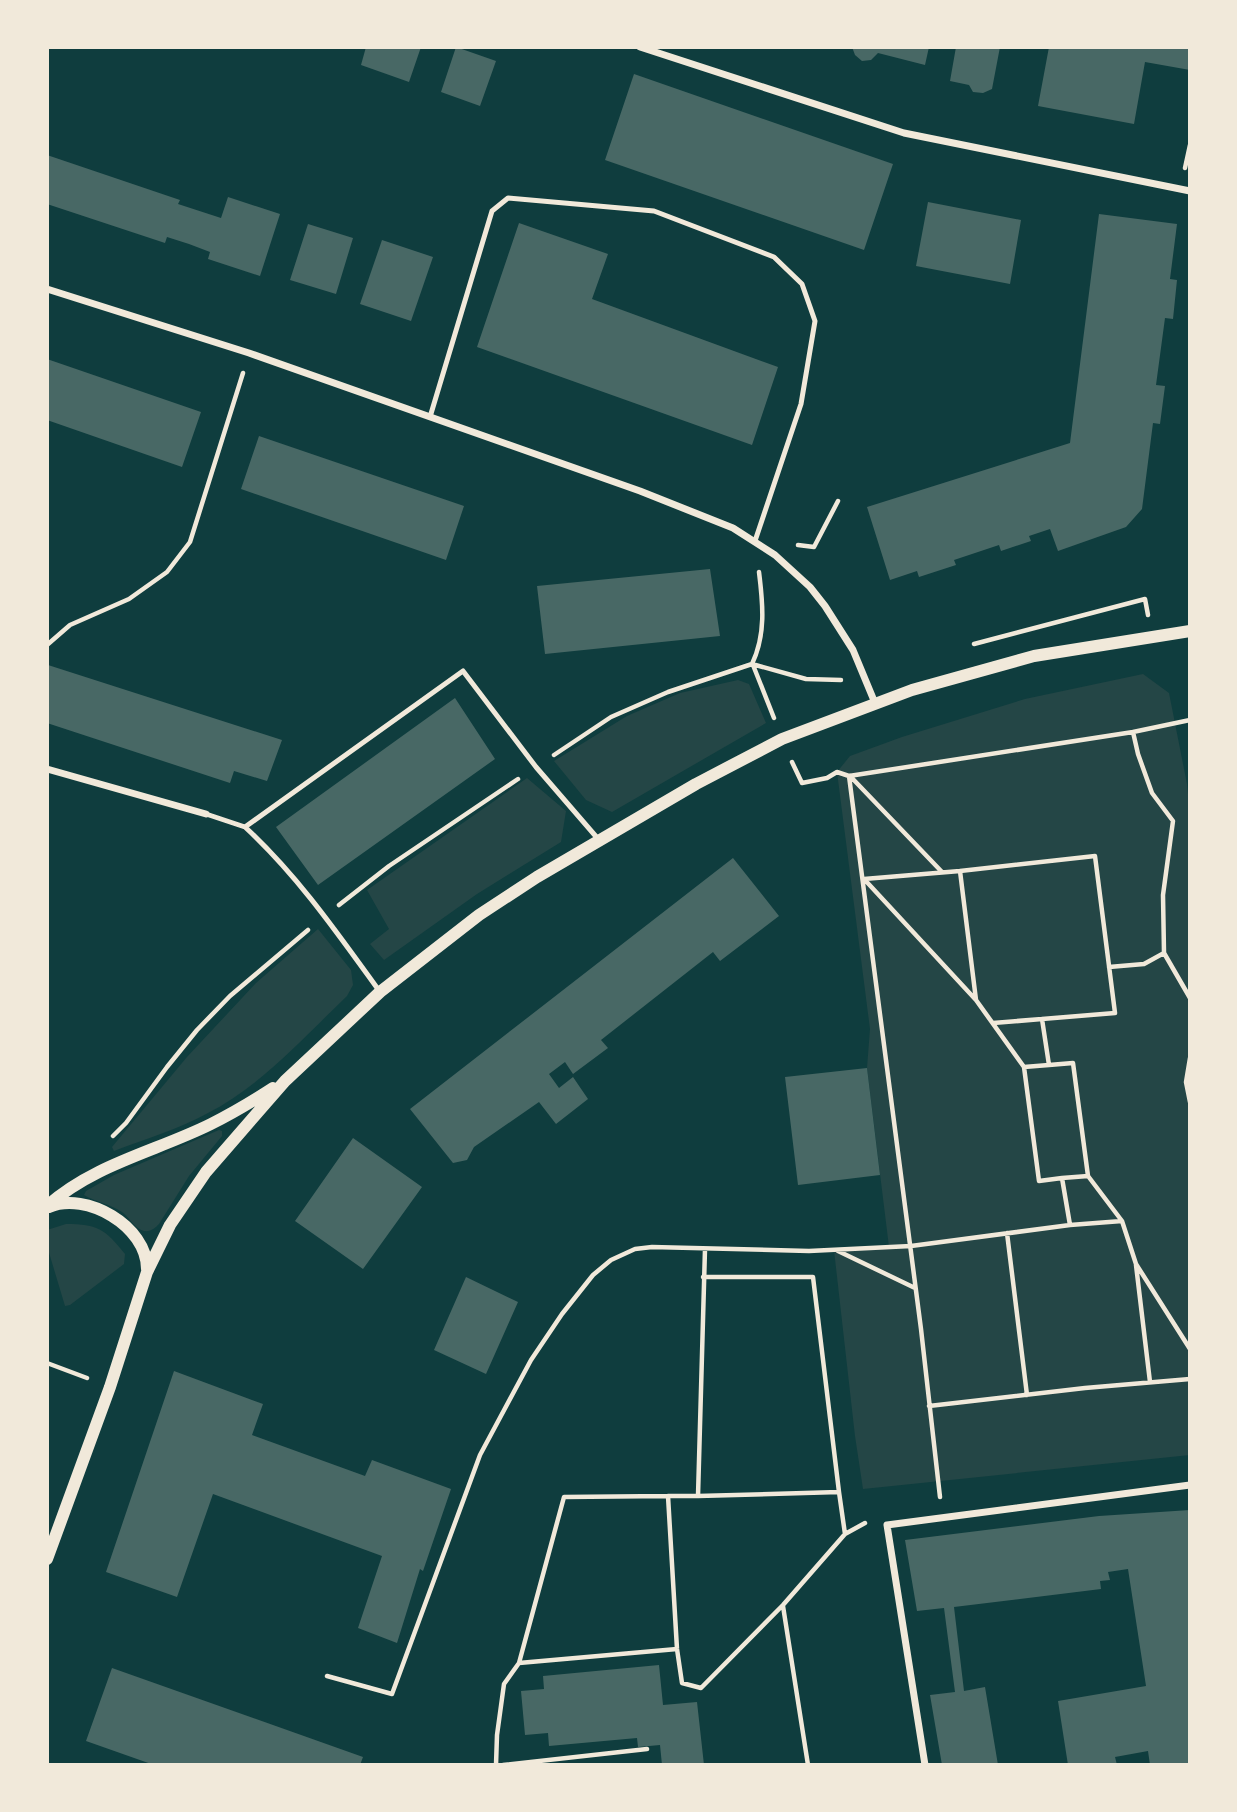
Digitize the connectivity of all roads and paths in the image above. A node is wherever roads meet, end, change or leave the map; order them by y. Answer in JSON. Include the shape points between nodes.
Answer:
{"nodes":[{"id":1,"x":640,"y":47,"type":"edge"},
{"id":2,"x":1190,"y":191,"type":"edge"},
{"id":3,"x":47,"y":289,"type":"edge"},
{"id":4,"x":249,"y":353,"type":"junction"},
{"id":5,"x":430,"y":417,"type":"junction"},
{"id":6,"x":838,"y":501,"type":"dead end"},
{"id":7,"x":755,"y":541,"type":"junction"},
{"id":8,"x":814,"y":547,"type":"dead end"},
{"id":9,"x":1190,"y":631,"type":"edge"},
{"id":10,"x":1151,"y":636,"type":"junction"},
{"id":11,"x":987,"y":640,"type":"dead end"},
{"id":12,"x":47,"y":645,"type":"edge"},
{"id":13,"x":752,"y":664,"type":"junction"},
{"id":14,"x":806,"y":679,"type":"dead end"},
{"id":15,"x":875,"y":703,"type":"junction"},
{"id":16,"x":1190,"y":720,"type":"edge"},
{"id":17,"x":1133,"y":733,"type":"junction"},
{"id":18,"x":536,"y":767,"type":"junction"},
{"id":19,"x":47,"y":769,"type":"edge"},
{"id":20,"x":849,"y":776,"type":"junction"},
{"id":21,"x":206,"y":814,"type":"joint"},
{"id":22,"x":246,"y":827,"type":"junction"},
{"id":23,"x":599,"y":840,"type":"junction"},
{"id":24,"x":960,"y":870,"type":"junction"},
{"id":25,"x":942,"y":872,"type":"junction"},
{"id":26,"x":864,"y":879,"type":"junction"},
{"id":27,"x":326,"y":916,"type":"junction"},
{"id":28,"x":1164,"y":953,"type":"junction"},
{"id":29,"x":1109,"y":967,"type":"junction"},
{"id":30,"x":380,"y":992,"type":"junction"},
{"id":31,"x":1190,"y":998,"type":"edge"},
{"id":32,"x":976,"y":1000,"type":"junction"},
{"id":33,"x":1042,"y":1019,"type":"junction"},
{"id":34,"x":993,"y":1023,"type":"junction"},
{"id":35,"x":1190,"y":1058,"type":"edge"},
{"id":36,"x":1049,"y":1065,"type":"junction"},
{"id":37,"x":1024,"y":1066,"type":"junction"},
{"id":38,"x":285,"y":1081,"type":"junction"},
{"id":39,"x":1190,"y":1102,"type":"edge"},
{"id":40,"x":107,"y":1142,"type":"dead end"},
{"id":41,"x":1088,"y":1176,"type":"junction"},
{"id":42,"x":1062,"y":1178,"type":"junction"},
{"id":43,"x":47,"y":1207,"type":"edge"},
{"id":44,"x":1122,"y":1221,"type":"junction"},
{"id":45,"x":1070,"y":1225,"type":"junction"},
{"id":46,"x":1007,"y":1233,"type":"junction"},
{"id":47,"x":911,"y":1246,"type":"junction"},
{"id":48,"x":705,"y":1249,"type":"junction"},
{"id":49,"x":834,"y":1250,"type":"junction"},
{"id":50,"x":1136,"y":1264,"type":"junction"},
{"id":51,"x":146,"y":1272,"type":"junction"},
{"id":52,"x":703,"y":1277,"type":"junction"},
{"id":53,"x":916,"y":1289,"type":"junction"},
{"id":54,"x":1190,"y":1349,"type":"edge"},
{"id":55,"x":47,"y":1363,"type":"edge"},
{"id":56,"x":1190,"y":1379,"type":"edge"},
{"id":57,"x":1150,"y":1382,"type":"junction"},
{"id":58,"x":110,"y":1387,"type":"junction"},
{"id":59,"x":1027,"y":1395,"type":"junction"},
{"id":60,"x":929,"y":1406,"type":"junction"},
{"id":61,"x":1190,"y":1485,"type":"edge"},
{"id":62,"x":839,"y":1492,"type":"junction"},
{"id":63,"x":668,"y":1496,"type":"junction"},
{"id":64,"x":698,"y":1496,"type":"junction"},
{"id":65,"x":942,"y":1518,"type":"junction"},
{"id":66,"x":47,"y":1559,"type":"edge"},
{"id":67,"x":783,"y":1605,"type":"junction"},
{"id":68,"x":677,"y":1648,"type":"junction"},
{"id":69,"x":519,"y":1663,"type":"junction"},
{"id":70,"x":327,"y":1676,"type":"dead end"},
{"id":71,"x":648,"y":1749,"type":"dead end"},
{"id":72,"x":496,"y":1765,"type":"edge"},
{"id":73,"x":503,"y":1765,"type":"edge"},
{"id":74,"x":808,"y":1765,"type":"edge"},
{"id":75,"x":925,"y":1765,"type":"edge"}],
"edges":[{"from":1,"to":2,"type":"street","via":[[904,133]]},
{"from":3,"to":4,"type":"street"},
{"from":4,"to":5,"type":"street"},
{"from":4,"to":12,"type":"path","via":[[190,542],[167,572],[129,599],[70,625]]},
{"from":5,"to":7,"type":"street","via":[[710,517]]},
{"from":5,"to":7,"type":"lane","via":[[492,211],[508,198],[654,211],[774,257],[802,284],[815,321],[801,404]]},
{"from":6,"to":8,"type":"path"},
{"from":7,"to":13,"type":"path","via":[[763,618],[760,648]]},
{"from":7,"to":15,"type":"street","via":[[793,570],[825,606],[853,650]]},
{"from":9,"to":10,"type":"street"},
{"from":10,"to":11,"type":"path","via":[[1145,599]]},
{"from":10,"to":15,"type":"street","via":[[1034,656]]},
{"from":13,"to":14,"type":"path"},
{"from":13,"to":18,"type":"path","via":[[668,692],[611,718]]},
{"from":15,"to":23,"type":"street","via":[[782,738]]},
{"from":16,"to":17,"type":"path"},
{"from":17,"to":20,"type":"path"},
{"from":17,"to":28,"type":"path","via":[[1152,793],[1174,824],[1163,895]]},
{"from":18,"to":22,"type":"lane","via":[[463,671]]},
{"from":18,"to":23,"type":"lane"},
{"from":18,"to":27,"type":"path","via":[[389,866]]},
{"from":19,"to":21,"type":"street"},
{"from":20,"to":25,"type":"path"},
{"from":20,"to":26,"type":"path"},
{"from":21,"to":22,"type":"lane"},
{"from":22,"to":27,"type":"lane"},
{"from":23,"to":30,"type":"street","via":[[479,915]]},
{"from":24,"to":25,"type":"path"},
{"from":24,"to":29,"type":"path","via":[[1095,856]]},
{"from":24,"to":32,"type":"path"},
{"from":25,"to":26,"type":"path"},
{"from":26,"to":32,"type":"path"},
{"from":26,"to":47,"type":"path"},
{"from":27,"to":30,"type":"lane"},
{"from":27,"to":40,"type":"path","via":[[230,996],[197,1030]]},
{"from":28,"to":29,"type":"path","via":[[1144,964]]},
{"from":28,"to":31,"type":"path"},
{"from":29,"to":33,"type":"path","via":[[1115,1013]]},
{"from":30,"to":38,"type":"street"},
{"from":32,"to":34,"type":"path"},
{"from":33,"to":34,"type":"path"},
{"from":33,"to":36,"type":"path"},
{"from":34,"to":37,"type":"path"},
{"from":35,"to":39,"type":"path","via":[[1186,1082]]},
{"from":36,"to":37,"type":"path"},
{"from":36,"to":41,"type":"path","via":[[1073,1063]]},
{"from":37,"to":42,"type":"path","via":[[1039,1181]]},
{"from":38,"to":43,"type":"street","via":[[211,1124],[88,1177]]},
{"from":38,"to":51,"type":"street","via":[[206,1172],[175,1216]]},
{"from":41,"to":42,"type":"path"},
{"from":41,"to":44,"type":"path"},
{"from":42,"to":45,"type":"path"},
{"from":43,"to":51,"type":"street","via":[[80,1203],[108,1214],[137,1240]]},
{"from":44,"to":45,"type":"path"},
{"from":44,"to":50,"type":"path"},
{"from":45,"to":46,"type":"path"},
{"from":46,"to":47,"type":"path"},
{"from":46,"to":59,"type":"path"},
{"from":47,"to":49,"type":"path"},
{"from":47,"to":53,"type":"path"},
{"from":48,"to":49,"type":"path"},
{"from":48,"to":52,"type":"path"},
{"from":48,"to":70,"type":"path","via":[[635,1249],[620,1254],[593,1275],[531,1360],[480,1455],[392,1694]]},
{"from":49,"to":53,"type":"path"},
{"from":50,"to":54,"type":"path"},
{"from":50,"to":57,"type":"path"},
{"from":51,"to":58,"type":"street"},
{"from":52,"to":62,"type":"path","via":[[813,1276]]},
{"from":52,"to":64,"type":"path"},
{"from":53,"to":60,"type":"path"},
{"from":55,"to":58,"type":"path"},
{"from":56,"to":57,"type":"path"},
{"from":57,"to":59,"type":"path"},
{"from":58,"to":66,"type":"street"},
{"from":59,"to":60,"type":"path"},
{"from":60,"to":65,"type":"path"},
{"from":61,"to":65,"type":"street"},
{"from":62,"to":64,"type":"path"},
{"from":62,"to":67,"type":"path","via":[[845,1534]]},
{"from":63,"to":64,"type":"path"},
{"from":63,"to":68,"type":"path"},
{"from":63,"to":69,"type":"path","via":[[564,1497]]},
{"from":65,"to":75,"type":"street","via":[[887,1525]]},
{"from":67,"to":68,"type":"path","via":[[701,1688],[682,1683]]},
{"from":67,"to":74,"type":"path"},
{"from":68,"to":69,"type":"path"},
{"from":69,"to":72,"type":"path","via":[[504,1684]]},
{"from":71,"to":73,"type":"path"}]}
